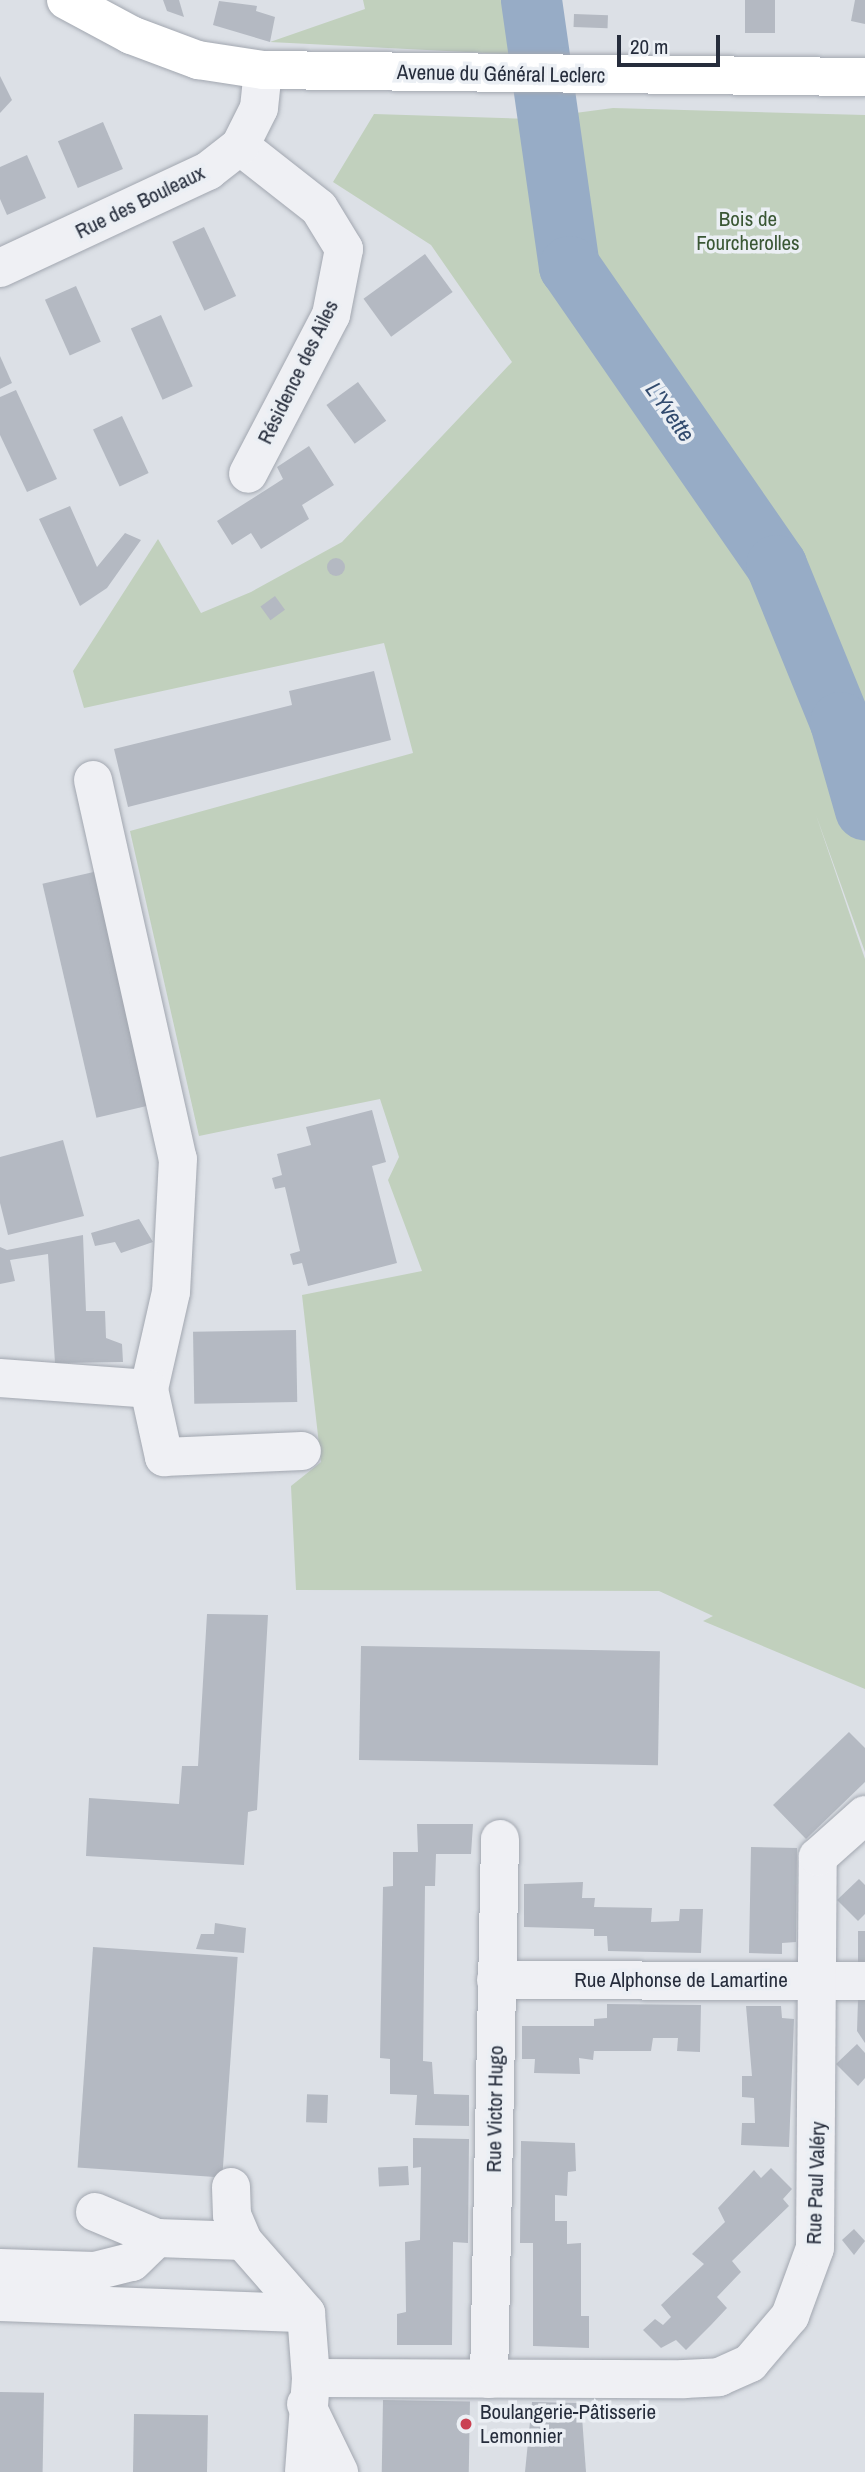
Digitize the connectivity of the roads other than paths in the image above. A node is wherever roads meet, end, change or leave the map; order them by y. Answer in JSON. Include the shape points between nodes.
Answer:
{"nodes":[{"id":1,"x":66,"y":0,"type":"edge"},
{"id":2,"x":263,"y":70,"type":"junction"},
{"id":3,"x":865,"y":77,"type":"edge"},
{"id":4,"x":240,"y":146,"type":"junction"},
{"id":5,"x":0,"y":268,"type":"edge"},
{"id":6,"x":248,"y":474,"type":"dead end"},
{"id":7,"x":93,"y":780,"type":"dead end"},
{"id":8,"x":0,"y":1378,"type":"edge"},
{"id":9,"x":149,"y":1389,"type":"junction"},
{"id":10,"x":302,"y":1451,"type":"dead end"},
{"id":11,"x":865,"y":1815,"type":"edge"},
{"id":12,"x":500,"y":1839,"type":"dead end"},
{"id":13,"x":816,"y":1979,"type":"junction"},
{"id":14,"x":496,"y":1980,"type":"junction"},
{"id":15,"x":865,"y":1981,"type":"edge"},
{"id":16,"x":232,"y":2187,"type":"dead end"},
{"id":17,"x":94,"y":2212,"type":"dead end"},
{"id":18,"x":158,"y":2238,"type":"junction"},
{"id":19,"x":243,"y":2241,"type":"junction"},
{"id":20,"x":0,"y":2268,"type":"edge"},
{"id":21,"x":0,"y":2302,"type":"edge"},
{"id":22,"x":306,"y":2313,"type":"junction"},
{"id":23,"x":489,"y":2379,"type":"junction"},
{"id":24,"x":309,"y":2391,"type":"junction"},
{"id":25,"x":304,"y":2472,"type":"edge"},
{"id":26,"x":339,"y":2472,"type":"edge"}],
"edges":[{"from":1,"to":2,"type":"main road","name":"Avenue du Général Leclerc","via":[[131,35],[198,60]]},
{"from":2,"to":3,"type":"main road","name":"Avenue du Général Leclerc"},
{"from":2,"to":4,"type":"street","name":"Rue des Bouleaux","via":[[259,108]]},
{"from":4,"to":5,"type":"street","name":"Rue des Bouleaux","via":[[208,171]]},
{"from":4,"to":6,"type":"street","name":"Résidence des Ailes","via":[[319,208],[344,249],[331,314]]},
{"from":7,"to":9,"type":"street","via":[[178,1159],[171,1292]]},
{"from":8,"to":9,"type":"street"},
{"from":9,"to":10,"type":"street","via":[[164,1457]]},
{"from":11,"to":13,"type":"street","name":"Rue Paul Valéry","via":[[818,1857]]},
{"from":12,"to":14,"type":"street","name":"Rue Victor Hugo"},
{"from":13,"to":14,"type":"street","name":"Rue Alphonse de Lamartine"},
{"from":13,"to":15,"type":"street","name":"Rue Alphonse de Lamartine"},
{"from":13,"to":23,"type":"street","name":"Rue Paul Valéry","via":[[819,2194],[815,2248],[790,2316],[750,2363],[719,2377]]},
{"from":14,"to":23,"type":"street","name":"Rue Victor Hugo"},
{"from":16,"to":19,"type":"street","via":[[232,2214]]},
{"from":17,"to":18,"type":"street"},
{"from":18,"to":19,"type":"street"},
{"from":18,"to":20,"type":"street","via":[[132,2262],[95,2271]]},
{"from":19,"to":22,"type":"street"},
{"from":21,"to":22,"type":"street"},
{"from":22,"to":24,"type":"street"},
{"from":23,"to":24,"type":"street","name":"Rue Paul Valéry"},
{"from":24,"to":25,"type":"street"},
{"from":24,"to":26,"type":"street"}]}
